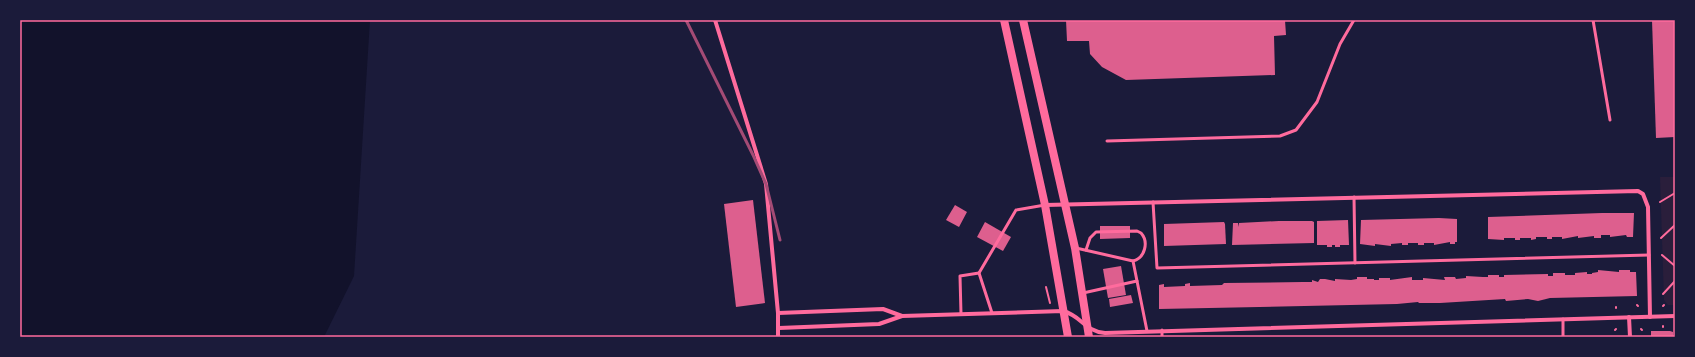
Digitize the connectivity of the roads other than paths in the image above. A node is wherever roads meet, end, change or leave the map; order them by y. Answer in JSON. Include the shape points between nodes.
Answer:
{"nodes":[{"id":1,"x":715,"y":20,"type":"edge"},
{"id":2,"x":1004,"y":20,"type":"edge"},
{"id":3,"x":1024,"y":20,"type":"edge"},
{"id":4,"x":1354,"y":20,"type":"edge"},
{"id":5,"x":1593,"y":20,"type":"edge"},
{"id":6,"x":1610,"y":120,"type":"dead end"},
{"id":7,"x":1107,"y":141,"type":"dead end"},
{"id":8,"x":1354,"y":197,"type":"junction"},
{"id":9,"x":1153,"y":202,"type":"junction"},
{"id":10,"x":1066,"y":204,"type":"junction"},
{"id":11,"x":1045,"y":205,"type":"junction"},
{"id":12,"x":1075,"y":248,"type":"junction"},
{"id":13,"x":1086,"y":250,"type":"junction"},
{"id":14,"x":1649,"y":255,"type":"junction"},
{"id":15,"x":1133,"y":261,"type":"junction"},
{"id":16,"x":1355,"y":263,"type":"junction"},
{"id":17,"x":979,"y":273,"type":"junction"},
{"id":18,"x":1137,"y":281,"type":"junction"},
{"id":19,"x":1083,"y":293,"type":"junction"},
{"id":20,"x":1063,"y":311,"type":"junction"},
{"id":21,"x":778,"y":313,"type":"junction"},
{"id":22,"x":992,"y":313,"type":"junction"},
{"id":23,"x":961,"y":314,"type":"junction"},
{"id":24,"x":902,"y":316,"type":"junction"},
{"id":25,"x":1675,"y":316,"type":"edge"},
{"id":26,"x":1628,"y":317,"type":"junction"},
{"id":27,"x":1650,"y":317,"type":"junction"},
{"id":28,"x":1563,"y":319,"type":"junction"},
{"id":29,"x":779,"y":328,"type":"junction"},
{"id":30,"x":1162,"y":330,"type":"junction"},
{"id":31,"x":1147,"y":331,"type":"junction"},
{"id":32,"x":1089,"y":333,"type":"edge"},
{"id":33,"x":778,"y":337,"type":"edge"},
{"id":34,"x":1068,"y":337,"type":"edge"},
{"id":35,"x":1162,"y":337,"type":"edge"},
{"id":36,"x":1563,"y":337,"type":"edge"},
{"id":37,"x":1630,"y":337,"type":"edge"}],
"edges":[{"from":1,"to":21,"type":"street","via":[[766,184]]},
{"from":2,"to":11,"type":"main road"},
{"from":3,"to":10,"type":"main road"},
{"from":4,"to":7,"type":"lane","via":[[1340,44],[1317,102],[1296,130],[1280,136]]},
{"from":5,"to":6,"type":"lane"},
{"from":8,"to":9,"type":"street"},
{"from":8,"to":14,"type":"street","via":[[1633,190],[1643,194],[1648,207]]},
{"from":8,"to":16,"type":"lane"},
{"from":9,"to":10,"type":"street"},
{"from":9,"to":16,"type":"lane","via":[[1157,268]]},
{"from":10,"to":11,"type":"street"},
{"from":10,"to":12,"type":"main road"},
{"from":11,"to":17,"type":"lane","via":[[1016,210]]},
{"from":11,"to":20,"type":"main road"},
{"from":12,"to":13,"type":"lane"},
{"from":12,"to":19,"type":"main road"},
{"from":13,"to":15,"type":"lane"},
{"from":13,"to":15,"type":"lane","via":[[1090,238],[1096,232],[1137,231],[1143,235],[1144,253],[1141,258]]},
{"from":14,"to":16,"type":"lane"},
{"from":14,"to":27,"type":"street"},
{"from":15,"to":18,"type":"lane"},
{"from":17,"to":22,"type":"lane"},
{"from":17,"to":23,"type":"lane","via":[[960,276]]},
{"from":18,"to":19,"type":"lane"},
{"from":18,"to":31,"type":"lane"},
{"from":19,"to":32,"type":"main road"},
{"from":20,"to":22,"type":"street"},
{"from":20,"to":32,"type":"street","via":[[1076,317]]},
{"from":20,"to":34,"type":"main road"},
{"from":21,"to":24,"type":"street","via":[[883,309]]},
{"from":21,"to":29,"type":"street"},
{"from":22,"to":23,"type":"street"},
{"from":23,"to":24,"type":"street"},
{"from":24,"to":29,"type":"street","via":[[879,324]]},
{"from":25,"to":27,"type":"street"},
{"from":26,"to":27,"type":"street"},
{"from":26,"to":28,"type":"street"},
{"from":26,"to":37,"type":"street"},
{"from":28,"to":30,"type":"street"},
{"from":28,"to":36,"type":"lane"},
{"from":29,"to":33,"type":"street"},
{"from":30,"to":31,"type":"street"},
{"from":30,"to":35,"type":"lane"},
{"from":31,"to":32,"type":"street"}]}
